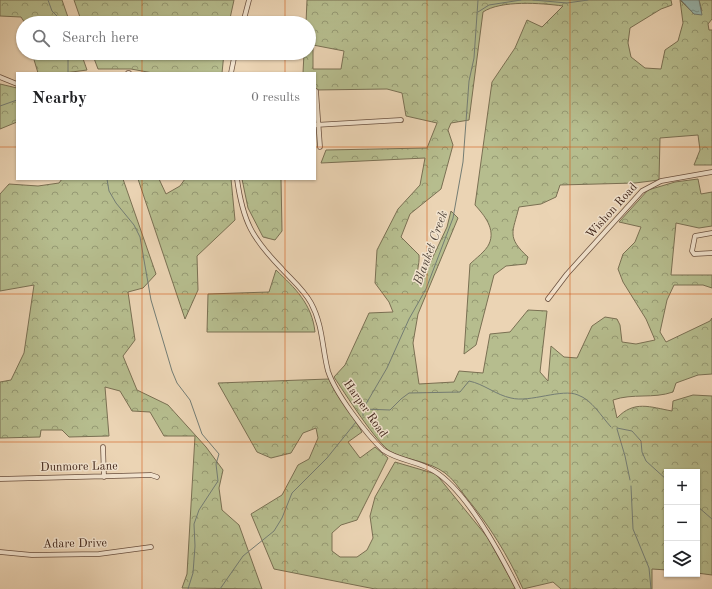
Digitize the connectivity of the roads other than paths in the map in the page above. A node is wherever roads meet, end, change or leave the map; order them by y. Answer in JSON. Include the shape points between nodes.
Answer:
{"nodes":[{"id":1,"x":249,"y":0,"type":"edge"},
{"id":2,"x":245,"y":16,"type":"edge"},
{"id":3,"x":234,"y":60,"type":"edge"},
{"id":4,"x":231,"y":72,"type":"edge"},
{"id":5,"x":0,"y":77,"type":"edge"},
{"id":6,"x":16,"y":84,"type":"edge"},
{"id":7,"x":316,"y":91,"type":"dead end"},
{"id":8,"x":401,"y":120,"type":"dead end"},
{"id":9,"x":317,"y":125,"type":"edge"},
{"id":10,"x":320,"y":147,"type":"dead end"},
{"id":11,"x":712,"y":172,"type":"edge"},
{"id":12,"x":237,"y":180,"type":"edge"},
{"id":13,"x":712,"y":233,"type":"edge"},
{"id":14,"x":712,"y":253,"type":"edge"},
{"id":15,"x":548,"y":299,"type":"dead end"},
{"id":16,"x":103,"y":446,"type":"dead end"},
{"id":17,"x":104,"y":477,"type":"junction"},
{"id":18,"x":158,"y":477,"type":"dead end"},
{"id":19,"x":0,"y":479,"type":"edge"},
{"id":20,"x":150,"y":547,"type":"dead end"},
{"id":21,"x":0,"y":552,"type":"edge"},
{"id":22,"x":518,"y":589,"type":"edge"}],
"edges":[{"from":1,"to":2,"type":"street"},
{"from":3,"to":4,"type":"street"},
{"from":5,"to":6,"type":"street"},
{"from":7,"to":9,"type":"street"},
{"from":8,"to":9,"type":"street"},
{"from":9,"to":10,"type":"street"},
{"from":11,"to":15,"type":"street","name":"Wishon Road","via":[[664,181],[642,191],[567,274]]},
{"from":12,"to":22,"type":"street","name":"Harper Road","via":[[242,209],[252,234],[304,292],[312,305],[320,326],[329,374],[341,397],[383,450],[391,456],[431,469],[452,488],[493,541]]},
{"from":13,"to":14,"type":"street","via":[[695,236],[692,251],[694,254]]},
{"from":16,"to":17,"type":"street"},
{"from":17,"to":18,"type":"street","name":"Dunmore Lane"},
{"from":17,"to":19,"type":"street","name":"Dunmore Lane"},
{"from":20,"to":21,"type":"street","name":"Adare Drive","via":[[99,554],[32,555]]}]}
